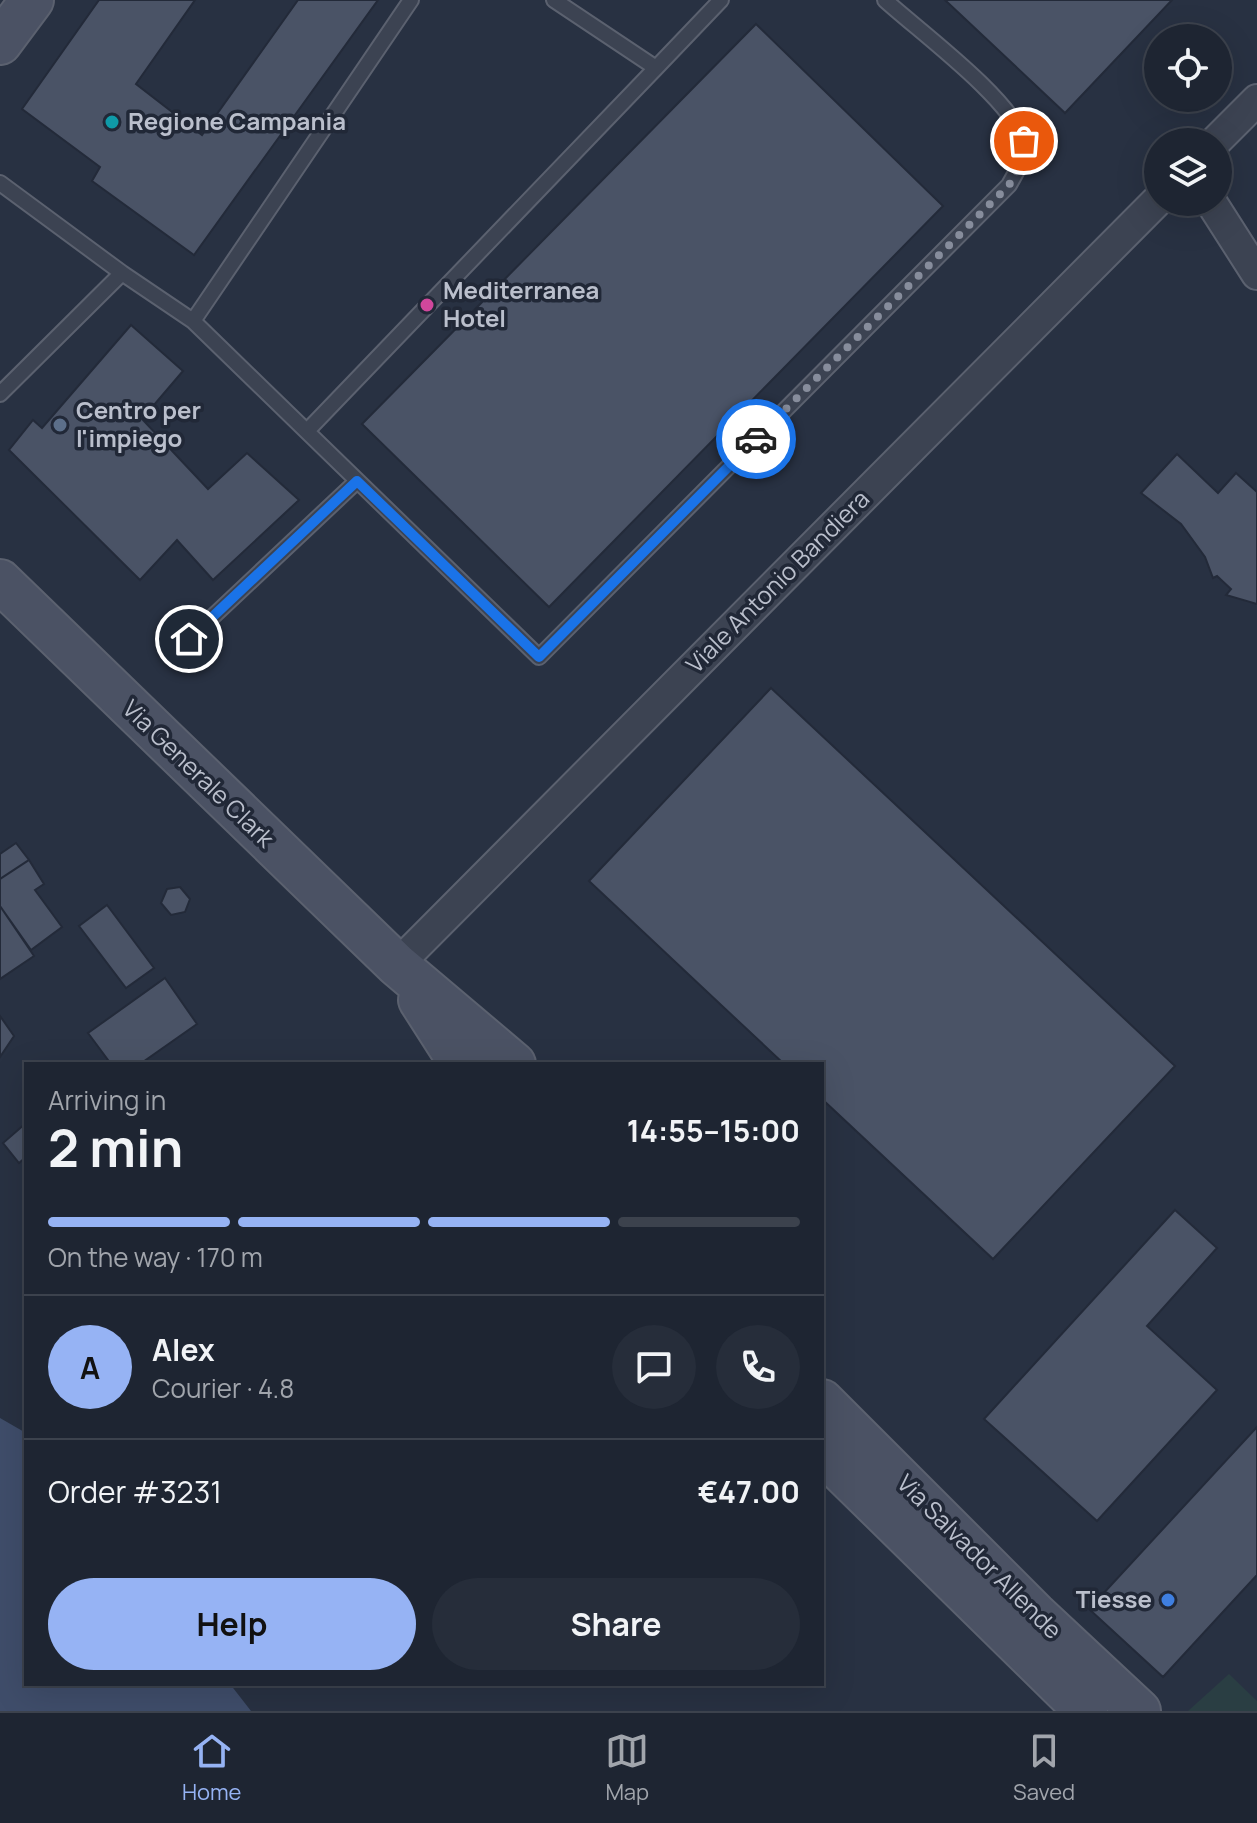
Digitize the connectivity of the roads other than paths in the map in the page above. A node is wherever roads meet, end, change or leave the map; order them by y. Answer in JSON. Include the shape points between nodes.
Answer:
{"nodes":[{"id":1,"x":32,"y":0,"type":"edge"},
{"id":2,"x":411,"y":0,"type":"edge"},
{"id":3,"x":554,"y":0,"type":"edge"},
{"id":4,"x":721,"y":0,"type":"edge"},
{"id":5,"x":885,"y":0,"type":"edge"},
{"id":6,"x":0,"y":43,"type":"edge"},
{"id":7,"x":656,"y":68,"type":"junction"},
{"id":8,"x":1257,"y":100,"type":"edge"},
{"id":9,"x":1229,"y":128,"type":"edge"},
{"id":10,"x":0,"y":183,"type":"edge"},
{"id":11,"x":1144,"y":214,"type":"edge"},
{"id":12,"x":1220,"y":216,"type":"edge"},
{"id":13,"x":122,"y":273,"type":"junction"},
{"id":14,"x":1257,"y":274,"type":"edge"},
{"id":15,"x":193,"y":321,"type":"junction"},
{"id":16,"x":0,"y":394,"type":"edge"},
{"id":17,"x":307,"y":431,"type":"junction"},
{"id":18,"x":357,"y":481,"type":"junction"},
{"id":19,"x":0,"y":581,"type":"edge"},
{"id":20,"x":189,"y":639,"type":"dead end"},
{"id":21,"x":397,"y":965,"type":"junction"},
{"id":22,"x":460,"y":1062,"type":"edge"},
{"id":23,"x":512,"y":1062,"type":"edge"},
{"id":24,"x":824,"y":1403,"type":"edge"},
{"id":25,"x":824,"y":1454,"type":"edge"},
{"id":26,"x":1086,"y":1711,"type":"edge"},
{"id":27,"x":1139,"y":1711,"type":"edge"}],
"edges":[{"from":1,"to":6,"type":"main road"},
{"from":2,"to":15,"type":"lane"},
{"from":3,"to":7,"type":"lane"},
{"from":4,"to":7,"type":"lane"},
{"from":5,"to":18,"type":"lane","via":[[1002,105],[1024,141],[1022,162],[1009,185],[539,657]]},
{"from":7,"to":17,"type":"lane"},
{"from":8,"to":9,"type":"street"},
{"from":10,"to":13,"type":"lane"},
{"from":11,"to":21,"type":"street","name":"Viale Antonio Bandiera"},
{"from":12,"to":14,"type":"street"},
{"from":13,"to":15,"type":"lane"},
{"from":13,"to":16,"type":"lane"},
{"from":15,"to":17,"type":"lane"},
{"from":17,"to":18,"type":"lane"},
{"from":18,"to":20,"type":"lane"},
{"from":19,"to":21,"type":"main road","name":"Via Generale Clark"},
{"from":21,"to":22,"type":"main road"},
{"from":21,"to":23,"type":"main road"},
{"from":24,"to":27,"type":"main road","name":"Via Salvador Allende"},
{"from":25,"to":26,"type":"main road","name":"Via Salvador Allende"}]}
